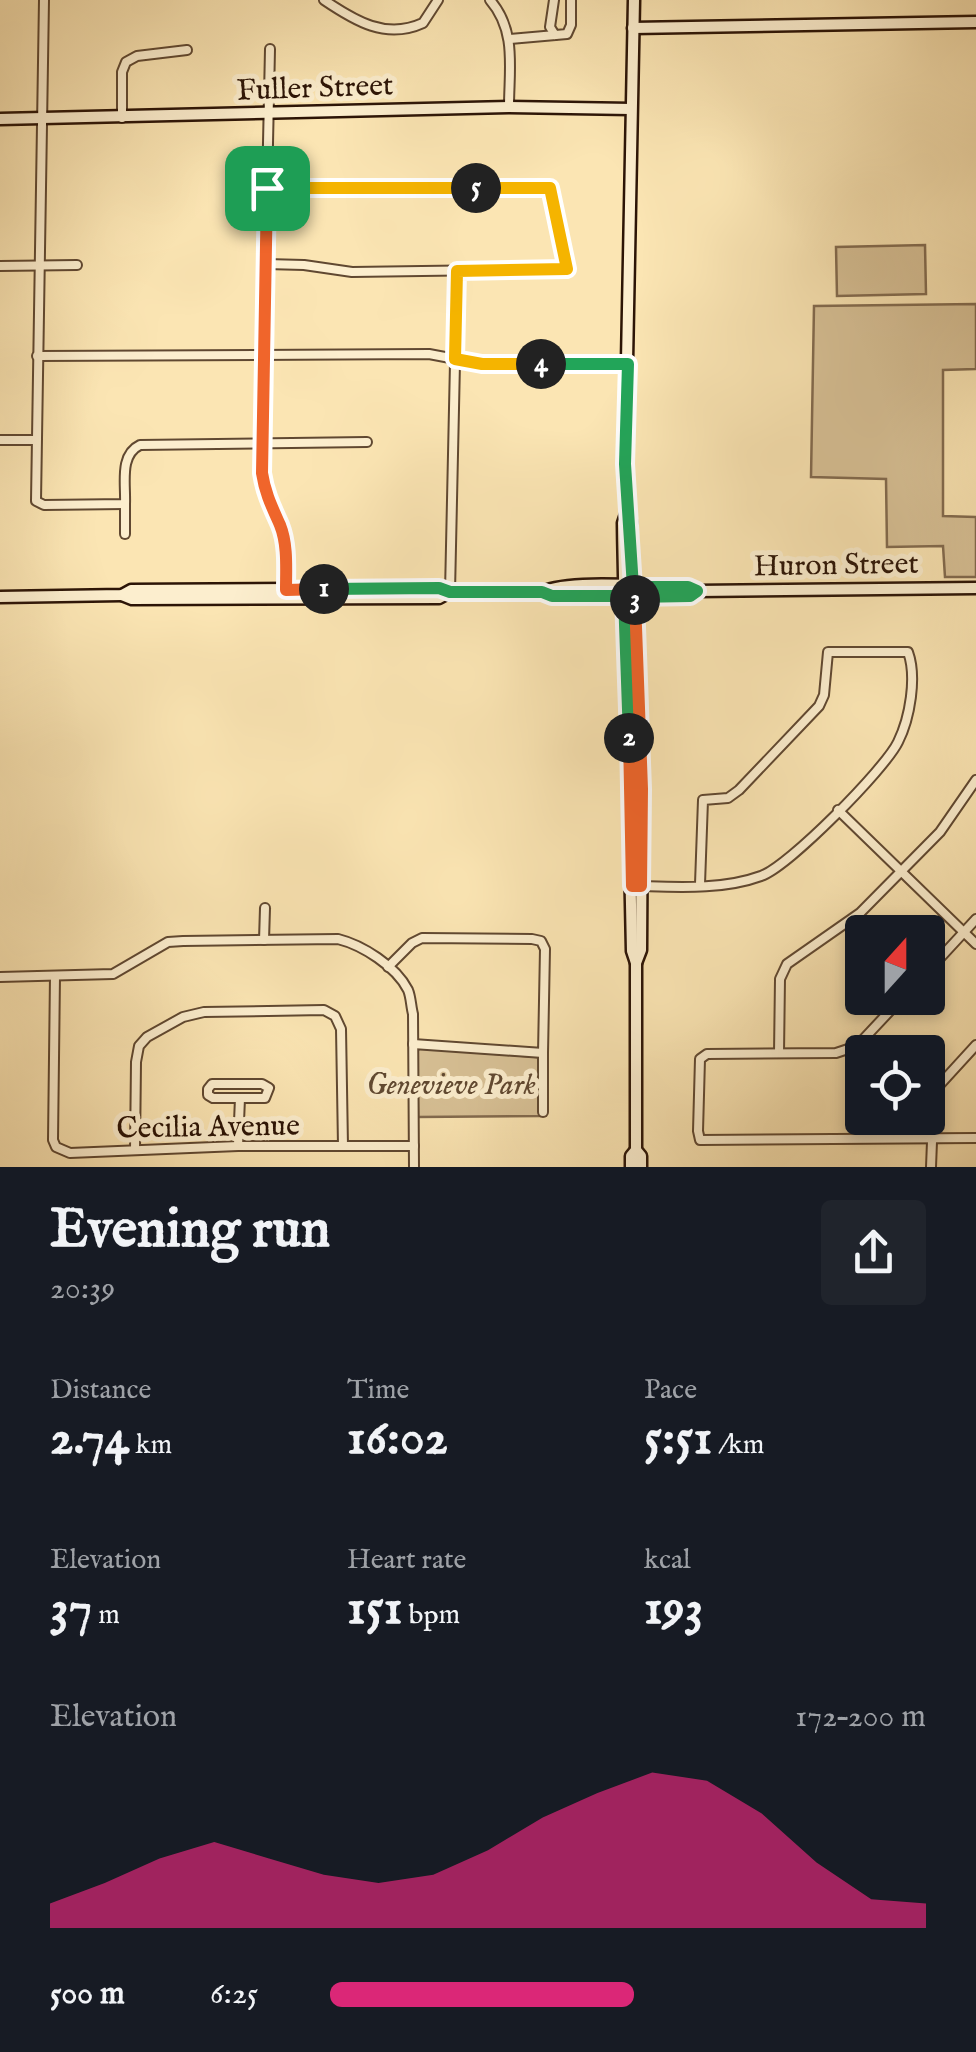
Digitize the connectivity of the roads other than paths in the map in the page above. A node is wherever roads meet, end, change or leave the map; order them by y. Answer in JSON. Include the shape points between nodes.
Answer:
{"nodes":[{"id":1,"x":44,"y":0,"type":"edge"},
{"id":2,"x":324,"y":0,"type":"edge"},
{"id":3,"x":438,"y":0,"type":"edge"},
{"id":4,"x":490,"y":0,"type":"edge"},
{"id":5,"x":554,"y":0,"type":"edge"},
{"id":6,"x":572,"y":0,"type":"edge"},
{"id":7,"x":634,"y":0,"type":"edge"},
{"id":8,"x":976,"y":22,"type":"edge"},
{"id":9,"x":633,"y":28,"type":"junction"},
{"id":10,"x":554,"y":36,"type":"junction"},
{"id":11,"x":510,"y":39,"type":"junction"},
{"id":12,"x":270,"y":49,"type":"dead end"},
{"id":13,"x":187,"y":50,"type":"dead end"},
{"id":14,"x":510,"y":107,"type":"junction"},
{"id":15,"x":631,"y":109,"type":"junction"},
{"id":16,"x":269,"y":114,"type":"junction"},
{"id":17,"x":122,"y":118,"type":"junction"},
{"id":18,"x":0,"y":120,"type":"edge"},
{"id":19,"x":41,"y":120,"type":"junction"},
{"id":20,"x":267,"y":188,"type":"junction"},
{"id":21,"x":266,"y":264,"type":"junction"},
{"id":22,"x":77,"y":265,"type":"dead end"},
{"id":23,"x":0,"y":266,"type":"edge"},
{"id":24,"x":38,"y":266,"type":"junction"},
{"id":25,"x":457,"y":271,"type":"junction"},
{"id":26,"x":264,"y":355,"type":"junction"},
{"id":27,"x":36,"y":356,"type":"junction"},
{"id":28,"x":455,"y":359,"type":"junction"},
{"id":29,"x":628,"y":364,"type":"junction"},
{"id":30,"x":0,"y":440,"type":"edge"},
{"id":31,"x":35,"y":440,"type":"junction"},
{"id":32,"x":367,"y":442,"type":"dead end"},
{"id":33,"x":263,"y":445,"type":"junction"},
{"id":34,"x":126,"y":504,"type":"junction"},
{"id":35,"x":125,"y":534,"type":"dead end"},
{"id":36,"x":976,"y":588,"type":"edge"},
{"id":37,"x":450,"y":592,"type":"junction"},
{"id":38,"x":629,"y":592,"type":"junction"},
{"id":39,"x":286,"y":594,"type":"junction"},
{"id":40,"x":0,"y":597,"type":"edge"},
{"id":41,"x":976,"y":780,"type":"edge"},
{"id":42,"x":838,"y":810,"type":"junction"},
{"id":43,"x":900,"y":869,"type":"junction"},
{"id":44,"x":700,"y":884,"type":"junction"},
{"id":45,"x":636,"y":886,"type":"junction"},
{"id":46,"x":265,"y":908,"type":"dead end"},
{"id":47,"x":976,"y":920,"type":"edge"},
{"id":48,"x":964,"y":932,"type":"junction"},
{"id":49,"x":264,"y":940,"type":"junction"},
{"id":50,"x":976,"y":944,"type":"edge"},
{"id":51,"x":945,"y":953,"type":"edge"},
{"id":52,"x":388,"y":967,"type":"junction"},
{"id":53,"x":56,"y":976,"type":"junction"},
{"id":54,"x":0,"y":977,"type":"edge"},
{"id":55,"x":886,"y":1015,"type":"edge"},
{"id":56,"x":414,"y":1044,"type":"junction"},
{"id":57,"x":976,"y":1046,"type":"edge"},
{"id":58,"x":779,"y":1052,"type":"junction"},
{"id":59,"x":544,"y":1054,"type":"junction"},
{"id":60,"x":240,"y":1098,"type":"junction"},
{"id":61,"x":544,"y":1112,"type":"dead end"},
{"id":62,"x":932,"y":1138,"type":"junction"},
{"id":63,"x":976,"y":1138,"type":"edge"},
{"id":64,"x":238,"y":1146,"type":"junction"},
{"id":65,"x":342,"y":1146,"type":"junction"},
{"id":66,"x":414,"y":1146,"type":"junction"},
{"id":67,"x":135,"y":1149,"type":"junction"},
{"id":68,"x":636,"y":1150,"type":"junction"},
{"id":69,"x":414,"y":1167,"type":"edge"},
{"id":70,"x":631,"y":1167,"type":"edge"},
{"id":71,"x":641,"y":1167,"type":"edge"},
{"id":72,"x":932,"y":1167,"type":"edge"}],
"edges":[{"from":1,"to":19,"type":"street"},
{"from":2,"to":3,"type":"street","via":[[394,32],[423,23]]},
{"from":4,"to":11,"type":"street"},
{"from":5,"to":10,"type":"street"},
{"from":6,"to":10,"type":"street","via":[[571,29]]},
{"from":7,"to":9,"type":"main road"},
{"from":8,"to":9,"type":"main road"},
{"from":9,"to":15,"type":"main road"},
{"from":10,"to":11,"type":"street"},
{"from":11,"to":14,"type":"street"},
{"from":12,"to":16,"type":"street"},
{"from":13,"to":17,"type":"street","via":[[126,62]]},
{"from":14,"to":15,"type":"main road","name":"Fuller Street"},
{"from":14,"to":16,"type":"main road","name":"Fuller Street"},
{"from":15,"to":29,"type":"main road"},
{"from":16,"to":17,"type":"main road","name":"Fuller Street"},
{"from":16,"to":20,"type":"street"},
{"from":17,"to":19,"type":"main road","name":"Fuller Street"},
{"from":18,"to":19,"type":"main road","name":"Fuller Street"},
{"from":19,"to":24,"type":"street"},
{"from":20,"to":21,"type":"street"},
{"from":20,"to":25,"type":"street","via":[[550,188],[567,269]]},
{"from":21,"to":25,"type":"street"},
{"from":21,"to":26,"type":"street"},
{"from":22,"to":24,"type":"street"},
{"from":23,"to":24,"type":"street"},
{"from":24,"to":27,"type":"street"},
{"from":25,"to":28,"type":"street"},
{"from":26,"to":27,"type":"street"},
{"from":26,"to":28,"type":"street"},
{"from":26,"to":33,"type":"street"},
{"from":27,"to":31,"type":"street"},
{"from":28,"to":29,"type":"street"},
{"from":28,"to":37,"type":"street"},
{"from":29,"to":38,"type":"main road"},
{"from":30,"to":31,"type":"street"},
{"from":31,"to":34,"type":"street","via":[[36,500]]},
{"from":32,"to":33,"type":"street"},
{"from":33,"to":34,"type":"street","via":[[140,444],[126,458]]},
{"from":33,"to":39,"type":"street","via":[[265,494],[284,544]]},
{"from":34,"to":35,"type":"street"},
{"from":36,"to":38,"type":"main road","name":"Huron Street"},
{"from":37,"to":38,"type":"main road","name":"Huron Street"},
{"from":37,"to":39,"type":"main road","name":"Huron Street"},
{"from":38,"to":45,"type":"main road","via":[[642,789]]},
{"from":39,"to":40,"type":"main road","name":"Huron Street","via":[[131,590]]},
{"from":41,"to":43,"type":"street","via":[[946,824]]},
{"from":42,"to":43,"type":"street"},
{"from":42,"to":44,"type":"street","via":[[764,876]]},
{"from":42,"to":44,"type":"street","via":[[898,744],[909,700],[908,652],[828,652],[819,706],[739,790],[702,800]]},
{"from":43,"to":48,"type":"street"},
{"from":43,"to":58,"type":"street","via":[[860,913],[786,964]]},
{"from":44,"to":45,"type":"street"},
{"from":45,"to":68,"type":"main road"},
{"from":46,"to":49,"type":"street"},
{"from":47,"to":48,"type":"street"},
{"from":48,"to":50,"type":"street"},
{"from":48,"to":51,"type":"street"},
{"from":49,"to":52,"type":"street","via":[[338,939]]},
{"from":49,"to":53,"type":"street","via":[[168,942],[113,974]]},
{"from":52,"to":56,"type":"street","via":[[408,990]]},
{"from":52,"to":59,"type":"street","via":[[422,938],[541,941]]},
{"from":53,"to":54,"type":"street"},
{"from":53,"to":67,"type":"street","name":"Cecilia Avenue","via":[[56,1148]]},
{"from":55,"to":58,"type":"street","via":[[857,1046],[836,1054]]},
{"from":56,"to":59,"type":"street"},
{"from":56,"to":66,"type":"street"},
{"from":57,"to":62,"type":"street","via":[[934,1091]]},
{"from":58,"to":62,"type":"street","via":[[700,1059],[700,1140]]},
{"from":59,"to":61,"type":"street"},
{"from":60,"to":60,"type":"street","via":[[213,1098],[208,1088],[269,1088],[265,1098]]},
{"from":60,"to":64,"type":"street"},
{"from":62,"to":63,"type":"street"},
{"from":62,"to":72,"type":"street"},
{"from":64,"to":65,"type":"street","name":"Cecilia Avenue"},
{"from":64,"to":67,"type":"street","name":"Cecilia Avenue"},
{"from":65,"to":66,"type":"street","name":"Cecilia Avenue"},
{"from":65,"to":67,"type":"street","via":[[341,1029],[324,1010],[204,1012],[147,1037],[136,1062]]},
{"from":66,"to":69,"type":"street"},
{"from":68,"to":70,"type":"main road"},
{"from":68,"to":71,"type":"main road"}]}
